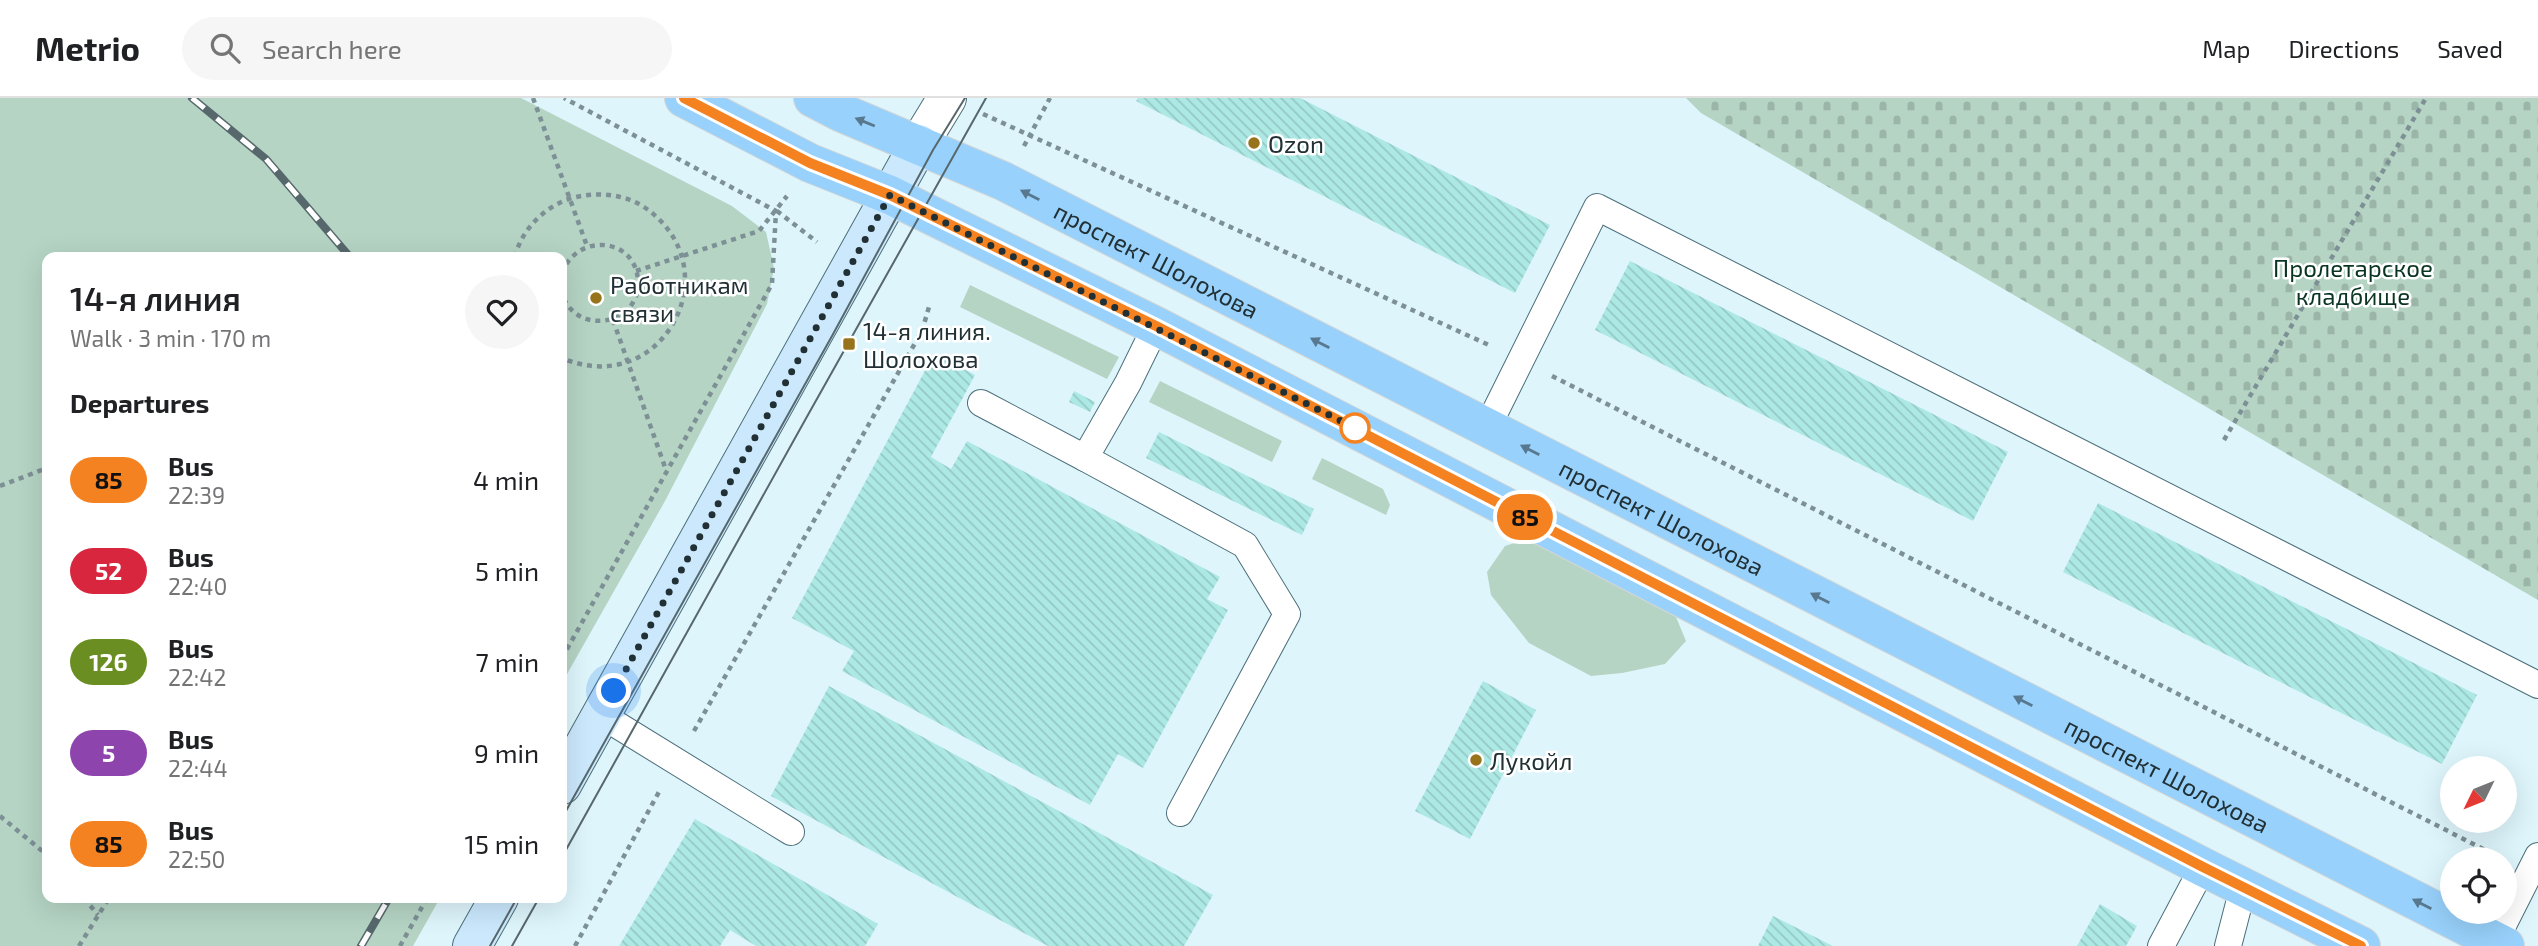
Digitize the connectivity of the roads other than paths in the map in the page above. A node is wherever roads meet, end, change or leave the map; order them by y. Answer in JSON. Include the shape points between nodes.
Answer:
{"nodes":[{"id":1,"x":684,"y":98,"type":"edge"},
{"id":2,"x":813,"y":98,"type":"edge"},
{"id":3,"x":963,"y":105,"type":"edge"},
{"id":4,"x":919,"y":144,"type":"junction"},
{"id":5,"x":890,"y":195,"type":"junction"},
{"id":6,"x":1156,"y":326,"type":"junction"},
{"id":7,"x":981,"y":403,"type":"dead end"},
{"id":8,"x":1487,"y":428,"type":"junction"},
{"id":9,"x":1085,"y":458,"type":"junction"},
{"id":10,"x":2538,"y":685,"type":"edge"},
{"id":11,"x":601,"y":715,"type":"junction"},
{"id":12,"x":567,"y":776,"type":"edge"},
{"id":13,"x":1180,"y":813,"type":"dead end"},
{"id":14,"x":791,"y":832,"type":"dead end"},
{"id":15,"x":2538,"y":856,"type":"edge"},
{"id":16,"x":2203,"y":867,"type":"junction"},
{"id":17,"x":2243,"y":888,"type":"junction"},
{"id":18,"x":496,"y":903,"type":"edge"},
{"id":19,"x":2500,"y":944,"type":"edge"},
{"id":20,"x":472,"y":946,"type":"edge"},
{"id":21,"x":2161,"y":946,"type":"edge"},
{"id":22,"x":2228,"y":946,"type":"edge"},
{"id":23,"x":2361,"y":946,"type":"edge"}],
"edges":[{"from":1,"to":5,"type":"main road","via":[[810,163]]},
{"from":4,"to":2,"type":"main road","name":"проспект Шолохова","one_way":true},
{"from":3,"to":4,"type":"street"},
{"from":4,"to":5,"type":"main road"},
{"from":8,"to":4,"type":"main road","name":"проспект Шолохова","one_way":true,"via":[[1003,181]]},
{"from":5,"to":6,"type":"main road"},
{"from":5,"to":11,"type":"main road"},
{"from":6,"to":9,"type":"lane"},
{"from":6,"to":16,"type":"main road"},
{"from":7,"to":9,"type":"lane"},
{"from":8,"to":10,"type":"lane","via":[[1597,207]]},
{"from":19,"to":8,"type":"main road","name":"проспект Шолохова","one_way":true},
{"from":9,"to":13,"type":"lane","via":[[1245,545],[1287,614]]},
{"from":11,"to":12,"type":"main road"},
{"from":11,"to":14,"type":"lane"},
{"from":15,"to":19,"type":"lane"},
{"from":16,"to":17,"type":"main road"},
{"from":16,"to":21,"type":"lane"},
{"from":17,"to":22,"type":"lane"},
{"from":17,"to":23,"type":"main road"},
{"from":18,"to":20,"type":"main road"}]}
